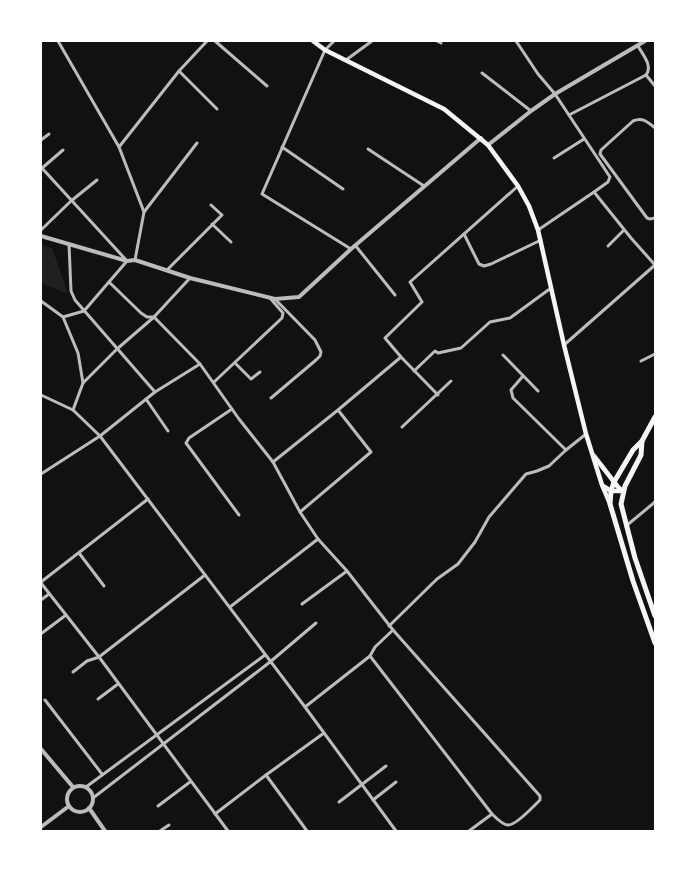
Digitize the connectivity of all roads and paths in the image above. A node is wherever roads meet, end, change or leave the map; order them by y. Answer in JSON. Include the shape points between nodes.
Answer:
{"nodes":[{"id":1,"x":58,"y":41,"type":"edge"},
{"id":2,"x":207,"y":41,"type":"edge"},
{"id":3,"x":215,"y":41,"type":"edge"},
{"id":4,"x":314,"y":41,"type":"edge"},
{"id":5,"x":334,"y":41,"type":"edge"},
{"id":6,"x":372,"y":41,"type":"edge"},
{"id":7,"x":437,"y":41,"type":"edge"},
{"id":8,"x":516,"y":41,"type":"edge"},
{"id":9,"x":646,"y":41,"type":"edge"},
{"id":10,"x":441,"y":43,"type":"dead end"},
{"id":11,"x":638,"y":46,"type":"junction"},
{"id":12,"x":325,"y":50,"type":"junction"},
{"id":13,"x":346,"y":60,"type":"junction"},
{"id":14,"x":179,"y":71,"type":"junction"},
{"id":15,"x":482,"y":74,"type":"dead end"},
{"id":16,"x":646,"y":75,"type":"junction"},
{"id":17,"x":267,"y":86,"type":"dead end"},
{"id":18,"x":655,"y":86,"type":"edge"},
{"id":19,"x":555,"y":94,"type":"junction"},
{"id":20,"x":217,"y":109,"type":"dead end"},
{"id":21,"x":531,"y":111,"type":"junction"},
{"id":22,"x":569,"y":115,"type":"junction"},
{"id":23,"x":655,"y":128,"type":"edge"},
{"id":24,"x":49,"y":134,"type":"dead end"},
{"id":25,"x":481,"y":138,"type":"junction"},
{"id":26,"x":584,"y":139,"type":"junction"},
{"id":27,"x":41,"y":140,"type":"edge"},
{"id":28,"x":197,"y":143,"type":"dead end"},
{"id":29,"x":488,"y":145,"type":"junction"},
{"id":30,"x":119,"y":146,"type":"junction"},
{"id":31,"x":282,"y":147,"type":"junction"},
{"id":32,"x":368,"y":149,"type":"dead end"},
{"id":33,"x":63,"y":150,"type":"dead end"},
{"id":34,"x":554,"y":158,"type":"dead end"},
{"id":35,"x":41,"y":168,"type":"edge"},
{"id":36,"x":615,"y":175,"type":"junction"},
{"id":37,"x":610,"y":177,"type":"junction"},
{"id":38,"x":97,"y":180,"type":"dead end"},
{"id":39,"x":424,"y":186,"type":"junction"},
{"id":40,"x":518,"y":186,"type":"junction"},
{"id":41,"x":343,"y":189,"type":"dead end"},
{"id":42,"x":594,"y":192,"type":"junction"},
{"id":43,"x":71,"y":201,"type":"junction"},
{"id":44,"x":212,"y":205,"type":"dead end"},
{"id":45,"x":144,"y":212,"type":"junction"},
{"id":46,"x":655,"y":218,"type":"edge"},
{"id":47,"x":212,"y":224,"type":"junction"},
{"id":48,"x":41,"y":230,"type":"edge"},
{"id":49,"x":538,"y":230,"type":"junction"},
{"id":50,"x":624,"y":230,"type":"junction"},
{"id":51,"x":464,"y":234,"type":"junction"},
{"id":52,"x":41,"y":236,"type":"edge"},
{"id":53,"x":540,"y":240,"type":"junction"},
{"id":54,"x":231,"y":242,"type":"dead end"},
{"id":55,"x":69,"y":244,"type":"junction"},
{"id":56,"x":355,"y":245,"type":"junction"},
{"id":57,"x":608,"y":246,"type":"dead end"},
{"id":58,"x":351,"y":249,"type":"junction"},
{"id":59,"x":135,"y":260,"type":"junction"},
{"id":60,"x":127,"y":261,"type":"junction"},
{"id":61,"x":655,"y":265,"type":"edge"},
{"id":62,"x":167,"y":270,"type":"junction"},
{"id":63,"x":190,"y":278,"type":"junction"},
{"id":64,"x":109,"y":282,"type":"junction"},
{"id":65,"x":551,"y":288,"type":"junction"},
{"id":66,"x":395,"y":294,"type":"dead end"},
{"id":67,"x":270,"y":298,"type":"junction"},
{"id":68,"x":275,"y":299,"type":"junction"},
{"id":69,"x":41,"y":301,"type":"edge"},
{"id":70,"x":84,"y":312,"type":"junction"},
{"id":71,"x":63,"y":317,"type":"junction"},
{"id":72,"x":154,"y":317,"type":"junction"},
{"id":73,"x":564,"y":345,"type":"junction"},
{"id":74,"x":117,"y":349,"type":"junction"},
{"id":75,"x":655,"y":354,"type":"edge"},
{"id":76,"x":503,"y":355,"type":"dead end"},
{"id":77,"x":401,"y":357,"type":"junction"},
{"id":78,"x":641,"y":361,"type":"dead end"},
{"id":79,"x":235,"y":363,"type":"junction"},
{"id":80,"x":200,"y":364,"type":"junction"},
{"id":81,"x":414,"y":370,"type":"junction"},
{"id":82,"x":260,"y":372,"type":"dead end"},
{"id":83,"x":523,"y":376,"type":"junction"},
{"id":84,"x":451,"y":381,"type":"dead end"},
{"id":85,"x":214,"y":382,"type":"junction"},
{"id":86,"x":83,"y":383,"type":"junction"},
{"id":87,"x":538,"y":391,"type":"dead end"},
{"id":88,"x":155,"y":392,"type":"junction"},
{"id":89,"x":41,"y":395,"type":"edge"},
{"id":90,"x":438,"y":395,"type":"junction"},
{"id":91,"x":271,"y":398,"type":"dead end"},
{"id":92,"x":146,"y":399,"type":"junction"},
{"id":93,"x":232,"y":409,"type":"junction"},
{"id":94,"x":73,"y":410,"type":"junction"},
{"id":95,"x":338,"y":410,"type":"junction"},
{"id":96,"x":655,"y":417,"type":"edge"},
{"id":97,"x":653,"y":425,"type":"edge"},
{"id":98,"x":402,"y":427,"type":"dead end"},
{"id":99,"x":168,"y":431,"type":"dead end"},
{"id":100,"x":586,"y":434,"type":"junction"},
{"id":101,"x":100,"y":436,"type":"junction"},
{"id":102,"x":642,"y":441,"type":"junction"},
{"id":103,"x":566,"y":450,"type":"junction"},
{"id":104,"x":592,"y":453,"type":"junction"},
{"id":105,"x":273,"y":462,"type":"junction"},
{"id":106,"x":41,"y":474,"type":"edge"},
{"id":107,"x":614,"y":482,"type":"junction"},
{"id":108,"x":602,"y":485,"type":"junction"},
{"id":109,"x":611,"y":491,"type":"junction"},
{"id":110,"x":623,"y":491,"type":"junction"},
{"id":111,"x":148,"y":499,"type":"junction"},
{"id":112,"x":655,"y":502,"type":"edge"},
{"id":113,"x":610,"y":504,"type":"junction"},
{"id":114,"x":621,"y":504,"type":"junction"},
{"id":115,"x":300,"y":512,"type":"junction"},
{"id":116,"x":238,"y":515,"type":"dead end"},
{"id":117,"x":626,"y":526,"type":"junction"},
{"id":118,"x":318,"y":539,"type":"junction"},
{"id":119,"x":79,"y":553,"type":"junction"},
{"id":120,"x":347,"y":571,"type":"junction"},
{"id":121,"x":205,"y":575,"type":"junction"},
{"id":122,"x":41,"y":583,"type":"edge"},
{"id":123,"x":104,"y":586,"type":"dead end"},
{"id":124,"x":49,"y":594,"type":"junction"},
{"id":125,"x":41,"y":600,"type":"edge"},
{"id":126,"x":653,"y":603,"type":"edge"},
{"id":127,"x":302,"y":604,"type":"dead end"},
{"id":128,"x":230,"y":607,"type":"junction"},
{"id":129,"x":66,"y":615,"type":"junction"},
{"id":130,"x":655,"y":616,"type":"edge"},
{"id":131,"x":316,"y":624,"type":"dead end"},
{"id":132,"x":389,"y":626,"type":"junction"},
{"id":133,"x":393,"y":630,"type":"junction"},
{"id":134,"x":42,"y":633,"type":"edge"},
{"id":135,"x":655,"y":643,"type":"edge"},
{"id":136,"x":265,"y":655,"type":"junction"},
{"id":137,"x":370,"y":656,"type":"junction"},
{"id":138,"x":99,"y":657,"type":"junction"},
{"id":139,"x":270,"y":662,"type":"junction"},
{"id":140,"x":73,"y":672,"type":"dead end"},
{"id":141,"x":118,"y":684,"type":"junction"},
{"id":142,"x":98,"y":699,"type":"dead end"},
{"id":143,"x":45,"y":700,"type":"dead end"},
{"id":144,"x":305,"y":707,"type":"junction"},
{"id":145,"x":324,"y":733,"type":"junction"},
{"id":146,"x":156,"y":735,"type":"junction"},
{"id":147,"x":162,"y":744,"type":"junction"},
{"id":148,"x":41,"y":749,"type":"edge"},
{"id":149,"x":386,"y":766,"type":"dead end"},
{"id":150,"x":102,"y":774,"type":"junction"},
{"id":151,"x":266,"y":775,"type":"junction"},
{"id":152,"x":190,"y":782,"type":"junction"},
{"id":153,"x":396,"y":782,"type":"dead end"},
{"id":154,"x":362,"y":785,"type":"junction"},
{"id":155,"x":73,"y":787,"type":"junction"},
{"id":156,"x":86,"y":787,"type":"junction"},
{"id":157,"x":93,"y":798,"type":"junction"},
{"id":158,"x":373,"y":800,"type":"junction"},
{"id":159,"x":339,"y":802,"type":"dead end"},
{"id":160,"x":68,"y":806,"type":"junction"},
{"id":161,"x":158,"y":806,"type":"dead end"},
{"id":162,"x":89,"y":808,"type":"junction"},
{"id":163,"x":215,"y":814,"type":"junction"},
{"id":164,"x":492,"y":814,"type":"junction"},
{"id":165,"x":169,"y":825,"type":"dead end"},
{"id":166,"x":41,"y":826,"type":"edge"},
{"id":167,"x":105,"y":831,"type":"edge"},
{"id":168,"x":160,"y":831,"type":"edge"},
{"id":169,"x":228,"y":831,"type":"edge"},
{"id":170,"x":307,"y":831,"type":"edge"},
{"id":171,"x":396,"y":831,"type":"edge"},
{"id":172,"x":469,"y":831,"type":"edge"}],
"edges":[{"from":1,"to":30,"type":"street"},
{"from":2,"to":14,"type":"street"},
{"from":3,"to":17,"type":"street"},
{"from":4,"to":12,"type":"main road"},
{"from":5,"to":12,"type":"street"},
{"from":6,"to":13,"type":"street"},
{"from":7,"to":10,"type":"street"},
{"from":8,"to":19,"type":"street"},
{"from":9,"to":11,"type":"street"},
{"from":11,"to":16,"type":"street","via":[[649,67]]},
{"from":11,"to":19,"type":"street"},
{"from":12,"to":13,"type":"main road"},
{"from":12,"to":31,"type":"street"},
{"from":13,"to":25,"type":"main road","via":[[444,109]]},
{"from":14,"to":20,"type":"street"},
{"from":14,"to":30,"type":"street"},
{"from":15,"to":21,"type":"street"},
{"from":16,"to":18,"type":"street"},
{"from":16,"to":22,"type":"street"},
{"from":19,"to":21,"type":"street"},
{"from":19,"to":22,"type":"street"},
{"from":21,"to":29,"type":"street"},
{"from":22,"to":26,"type":"street"},
{"from":23,"to":36,"type":"street","via":[[644,120],[633,121],[601,150],[600,154]]},
{"from":24,"to":27,"type":"street"},
{"from":25,"to":29,"type":"main road"},
{"from":25,"to":39,"type":"street"},
{"from":26,"to":34,"type":"street"},
{"from":26,"to":37,"type":"street"},
{"from":28,"to":45,"type":"street"},
{"from":29,"to":40,"type":"main road"},
{"from":30,"to":45,"type":"street"},
{"from":31,"to":41,"type":"street"},
{"from":31,"to":58,"type":"street","via":[[262,194]]},
{"from":32,"to":39,"type":"street"},
{"from":33,"to":35,"type":"street"},
{"from":35,"to":43,"type":"street"},
{"from":36,"to":37,"type":"street"},
{"from":36,"to":46,"type":"street","via":[[647,218]]},
{"from":37,"to":42,"type":"street","via":[[608,182]]},
{"from":38,"to":43,"type":"street"},
{"from":39,"to":56,"type":"street"},
{"from":40,"to":49,"type":"main road"},
{"from":40,"to":51,"type":"street"},
{"from":42,"to":49,"type":"street"},
{"from":42,"to":50,"type":"street"},
{"from":43,"to":48,"type":"street"},
{"from":43,"to":60,"type":"street"},
{"from":44,"to":47,"type":"street","via":[[222,215]]},
{"from":45,"to":59,"type":"street"},
{"from":47,"to":54,"type":"street"},
{"from":47,"to":62,"type":"street"},
{"from":49,"to":53,"type":"main road"},
{"from":50,"to":57,"type":"street"},
{"from":50,"to":61,"type":"street"},
{"from":51,"to":53,"type":"street","via":[[479,264],[484,266]]},
{"from":51,"to":77,"type":"street","via":[[410,282],[422,302],[385,338]]},
{"from":52,"to":55,"type":"street"},
{"from":53,"to":65,"type":"main road"},
{"from":55,"to":60,"type":"street"},
{"from":55,"to":70,"type":"street","via":[[71,291]]},
{"from":56,"to":58,"type":"street"},
{"from":56,"to":66,"type":"street"},
{"from":58,"to":68,"type":"street","via":[[299,297]]},
{"from":59,"to":60,"type":"street"},
{"from":59,"to":62,"type":"street"},
{"from":60,"to":64,"type":"street"},
{"from":61,"to":73,"type":"street"},
{"from":62,"to":63,"type":"street"},
{"from":63,"to":67,"type":"street"},
{"from":63,"to":72,"type":"street"},
{"from":64,"to":70,"type":"street"},
{"from":64,"to":72,"type":"street","via":[[141,313],[147,317]]},
{"from":65,"to":73,"type":"main road"},
{"from":65,"to":81,"type":"street","via":[[510,318],[490,322],[461,348],[438,353],[435,351]]},
{"from":67,"to":68,"type":"street"},
{"from":67,"to":79,"type":"street","via":[[284,315]]},
{"from":68,"to":91,"type":"street","via":[[315,340],[321,352],[316,360]]},
{"from":69,"to":71,"type":"street"},
{"from":70,"to":71,"type":"street"},
{"from":70,"to":74,"type":"street"},
{"from":71,"to":86,"type":"street","via":[[78,353]]},
{"from":72,"to":74,"type":"street"},
{"from":72,"to":80,"type":"street"},
{"from":73,"to":100,"type":"main road"},
{"from":74,"to":86,"type":"street"},
{"from":74,"to":88,"type":"street"},
{"from":75,"to":78,"type":"street"},
{"from":76,"to":83,"type":"street"},
{"from":77,"to":81,"type":"street"},
{"from":77,"to":95,"type":"street"},
{"from":79,"to":82,"type":"street","via":[[251,379]]},
{"from":79,"to":85,"type":"street"},
{"from":80,"to":85,"type":"street"},
{"from":80,"to":88,"type":"street"},
{"from":81,"to":90,"type":"street"},
{"from":83,"to":87,"type":"street"},
{"from":83,"to":103,"type":"street","via":[[511,390],[513,398]]},
{"from":84,"to":90,"type":"street"},
{"from":85,"to":93,"type":"street"},
{"from":86,"to":94,"type":"street"},
{"from":88,"to":92,"type":"street"},
{"from":89,"to":94,"type":"street"},
{"from":90,"to":98,"type":"street"},
{"from":92,"to":99,"type":"street"},
{"from":92,"to":101,"type":"street"},
{"from":93,"to":105,"type":"street"},
{"from":93,"to":116,"type":"street","via":[[189,438],[186,443]]},
{"from":94,"to":101,"type":"street"},
{"from":95,"to":105,"type":"street"},
{"from":95,"to":115,"type":"street","via":[[371,452]]},
{"from":96,"to":97,"type":"main road"},
{"from":97,"to":102,"type":"main road"},
{"from":100,"to":103,"type":"street"},
{"from":100,"to":104,"type":"main road"},
{"from":101,"to":106,"type":"street"},
{"from":101,"to":111,"type":"street"},
{"from":102,"to":107,"type":"main road"},
{"from":102,"to":110,"type":"main road","via":[[641,454]]},
{"from":103,"to":132,"type":"street","via":[[549,466],[526,474],[489,517],[475,542],[458,564],[437,579]]},
{"from":104,"to":107,"type":"main road"},
{"from":104,"to":108,"type":"main road"},
{"from":105,"to":115,"type":"street"},
{"from":107,"to":109,"type":"main road"},
{"from":107,"to":110,"type":"main road"},
{"from":108,"to":109,"type":"main road"},
{"from":108,"to":113,"type":"main road"},
{"from":109,"to":110,"type":"main road"},
{"from":109,"to":113,"type":"main road"},
{"from":110,"to":114,"type":"main road"},
{"from":111,"to":119,"type":"street"},
{"from":111,"to":121,"type":"street"},
{"from":112,"to":117,"type":"street"},
{"from":113,"to":114,"type":"main road","via":[[616,499]]},
{"from":113,"to":135,"type":"main road"},
{"from":114,"to":117,"type":"main road"},
{"from":115,"to":118,"type":"street"},
{"from":117,"to":126,"type":"main road","via":[[634,558]]},
{"from":118,"to":120,"type":"street"},
{"from":118,"to":128,"type":"street"},
{"from":119,"to":122,"type":"street"},
{"from":119,"to":123,"type":"street"},
{"from":120,"to":127,"type":"street"},
{"from":120,"to":132,"type":"street"},
{"from":121,"to":128,"type":"street"},
{"from":121,"to":138,"type":"street"},
{"from":122,"to":124,"type":"street"},
{"from":124,"to":125,"type":"street"},
{"from":124,"to":129,"type":"street"},
{"from":126,"to":130,"type":"main road"},
{"from":128,"to":136,"type":"street"},
{"from":129,"to":134,"type":"street"},
{"from":129,"to":138,"type":"street"},
{"from":131,"to":139,"type":"street"},
{"from":132,"to":133,"type":"street"},
{"from":133,"to":137,"type":"street","via":[[375,647]]},
{"from":133,"to":164,"type":"street","via":[[540,796],[540,800],[513,825],[504,824]]},
{"from":136,"to":139,"type":"street"},
{"from":136,"to":146,"type":"street"},
{"from":137,"to":144,"type":"street"},
{"from":137,"to":164,"type":"street"},
{"from":138,"to":140,"type":"street","via":[[87,661]]},
{"from":138,"to":141,"type":"street"},
{"from":139,"to":144,"type":"street"},
{"from":139,"to":147,"type":"street"},
{"from":141,"to":142,"type":"street"},
{"from":141,"to":146,"type":"street"},
{"from":143,"to":150,"type":"street"},
{"from":144,"to":145,"type":"street"},
{"from":145,"to":151,"type":"street"},
{"from":145,"to":154,"type":"street"},
{"from":146,"to":147,"type":"street"},
{"from":146,"to":150,"type":"street"},
{"from":147,"to":152,"type":"street"},
{"from":147,"to":157,"type":"street"},
{"from":148,"to":155,"type":"street"},
{"from":149,"to":154,"type":"street"},
{"from":150,"to":156,"type":"street"},
{"from":151,"to":163,"type":"street"},
{"from":151,"to":170,"type":"street"},
{"from":152,"to":161,"type":"street"},
{"from":152,"to":163,"type":"street"},
{"from":153,"to":158,"type":"street"},
{"from":154,"to":158,"type":"street"},
{"from":154,"to":159,"type":"street"},
{"from":155,"to":156,"type":"street"},
{"from":155,"to":160,"type":"street","via":[[67,794]]},
{"from":156,"to":157,"type":"street"},
{"from":157,"to":162,"type":"street"},
{"from":158,"to":171,"type":"street"},
{"from":160,"to":162,"type":"street","via":[[78,812]]},
{"from":160,"to":166,"type":"street"},
{"from":162,"to":167,"type":"street"},
{"from":163,"to":169,"type":"street"},
{"from":164,"to":172,"type":"street"},
{"from":165,"to":168,"type":"street"}]}
